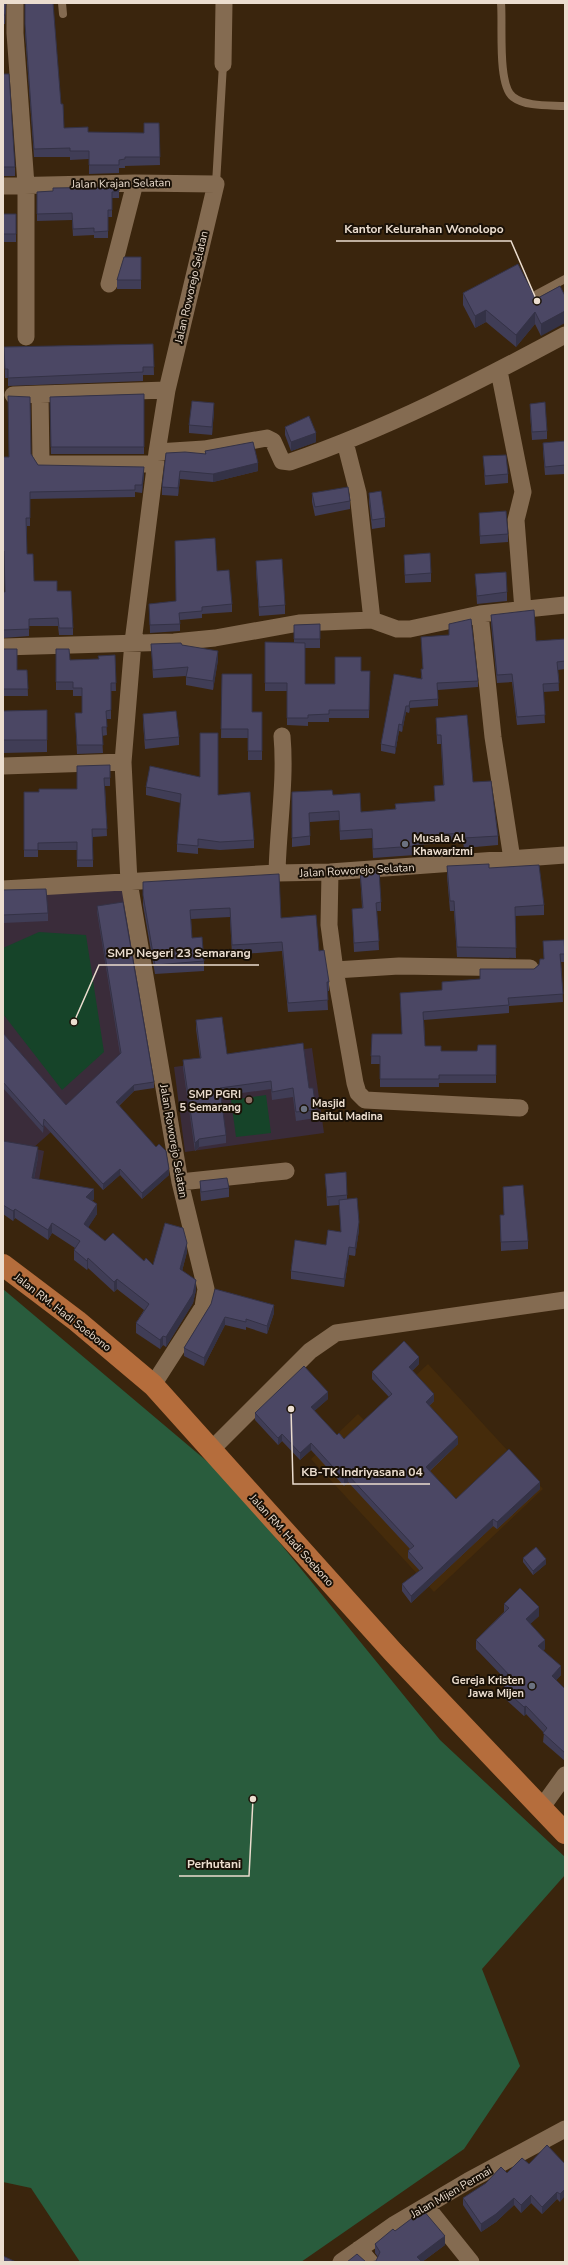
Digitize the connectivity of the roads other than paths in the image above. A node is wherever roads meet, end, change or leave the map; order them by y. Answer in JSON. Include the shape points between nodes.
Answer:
{"nodes":[{"id":1,"x":15,"y":3,"type":"edge"},
{"id":2,"x":62,"y":3,"type":"edge"},
{"id":3,"x":224,"y":3,"type":"edge"},
{"id":4,"x":501,"y":3,"type":"edge"},
{"id":5,"x":62,"y":14,"type":"dead end"},
{"id":6,"x":9,"y":33,"type":"edge"},
{"id":7,"x":223,"y":64,"type":"joint"},
{"id":8,"x":565,"y":106,"type":"edge"},
{"id":9,"x":135,"y":183,"type":"junction"},
{"id":10,"x":216,"y":184,"type":"junction"},
{"id":11,"x":26,"y":185,"type":"junction"},
{"id":12,"x":3,"y":186,"type":"edge"},
{"id":13,"x":565,"y":279,"type":"edge"},
{"id":14,"x":109,"y":284,"type":"dead end"},
{"id":15,"x":537,"y":294,"type":"dead end"},
{"id":16,"x":565,"y":335,"type":"edge"},
{"id":17,"x":26,"y":337,"type":"dead end"},
{"id":18,"x":499,"y":371,"type":"junction"},
{"id":19,"x":167,"y":390,"type":"junction"},
{"id":20,"x":40,"y":394,"type":"junction"},
{"id":21,"x":14,"y":395,"type":"edge"},
{"id":22,"x":344,"y":442,"type":"junction"},
{"id":23,"x":156,"y":458,"type":"junction"},
{"id":24,"x":565,"y":605,"type":"edge"},
{"id":25,"x":523,"y":610,"type":"junction"},
{"id":26,"x":480,"y":614,"type":"junction"},
{"id":27,"x":372,"y":620,"type":"junction"},
{"id":28,"x":133,"y":642,"type":"junction"},
{"id":29,"x":3,"y":647,"type":"edge"},
{"id":30,"x":282,"y":736,"type":"dead end"},
{"id":31,"x":123,"y":762,"type":"junction"},
{"id":32,"x":3,"y":766,"type":"edge"},
{"id":33,"x":565,"y":855,"type":"edge"},
{"id":34,"x":512,"y":859,"type":"junction"},
{"id":35,"x":330,"y":872,"type":"junction"},
{"id":36,"x":276,"y":873,"type":"junction"},
{"id":37,"x":129,"y":882,"type":"junction"},
{"id":38,"x":3,"y":889,"type":"edge"},
{"id":39,"x":530,"y":968,"type":"edge"},
{"id":40,"x":335,"y":970,"type":"junction"},
{"id":41,"x":520,"y":1108,"type":"dead end"},
{"id":42,"x":286,"y":1171,"type":"dead end"},
{"id":43,"x":180,"y":1182,"type":"junction"},
{"id":44,"x":3,"y":1265,"type":"edge"},
{"id":45,"x":565,"y":1300,"type":"edge"},
{"id":46,"x":153,"y":1385,"type":"junction"},
{"id":47,"x":212,"y":1449,"type":"junction"},
{"id":48,"x":565,"y":1776,"type":"edge"},
{"id":49,"x":542,"y":1807,"type":"junction"},
{"id":50,"x":565,"y":1832,"type":"edge"},
{"id":51,"x":565,"y":2129,"type":"edge"},
{"id":52,"x":426,"y":2206,"type":"junction"},
{"id":53,"x":364,"y":2256,"type":"edge"},
{"id":54,"x":341,"y":2262,"type":"edge"},
{"id":55,"x":471,"y":2262,"type":"edge"}],
"edges":[{"from":1,"to":6,"type":"street"},
{"from":2,"to":5,"type":"lane"},
{"from":3,"to":7,"type":"street"},
{"from":4,"to":8,"type":"lane","via":[[505,84],[513,97],[527,102]]},
{"from":6,"to":11,"type":"street"},
{"from":7,"to":10,"type":"lane"},
{"from":9,"to":10,"type":"street","name":"Jalan Krajan Selatan"},
{"from":9,"to":11,"type":"street","name":"Jalan Krajan Selatan"},
{"from":9,"to":14,"type":"street"},
{"from":10,"to":19,"type":"street","name":"Jalan Roworejo Selatan"},
{"from":11,"to":12,"type":"street","name":"Jalan Krajan Selatan"},
{"from":11,"to":17,"type":"street"},
{"from":13,"to":15,"type":"lane"},
{"from":16,"to":18,"type":"street"},
{"from":18,"to":22,"type":"street","via":[[408,415]]},
{"from":18,"to":25,"type":"street","via":[[523,492],[516,520]]},
{"from":19,"to":20,"type":"street"},
{"from":19,"to":23,"type":"street","name":"Jalan Roworejo Selatan"},
{"from":20,"to":21,"type":"street"},
{"from":20,"to":23,"type":"street","via":[[43,464]]},
{"from":22,"to":23,"type":"street","via":[[286,463],[282,461],[273,441],[266,438]]},
{"from":22,"to":27,"type":"street","via":[[358,493]]},
{"from":23,"to":28,"type":"street","name":"Jalan Roworejo Selatan"},
{"from":24,"to":25,"type":"street"},
{"from":25,"to":26,"type":"street"},
{"from":26,"to":27,"type":"street","via":[[410,629],[397,629]]},
{"from":26,"to":34,"type":"street","via":[[493,737]]},
{"from":27,"to":28,"type":"street","via":[[299,623],[215,638],[174,642]]},
{"from":28,"to":29,"type":"street"},
{"from":28,"to":31,"type":"street","name":"Jalan Roworejo Selatan"},
{"from":30,"to":36,"type":"street","via":[[283,783]]},
{"from":31,"to":32,"type":"street"},
{"from":31,"to":37,"type":"street","name":"Jalan Roworejo Selatan"},
{"from":33,"to":34,"type":"street","name":"Jalan Roworejo Selatan"},
{"from":34,"to":35,"type":"street","name":"Jalan Roworejo Selatan"},
{"from":35,"to":36,"type":"street","name":"Jalan Roworejo Selatan"},
{"from":35,"to":40,"type":"street","via":[[329,925]]},
{"from":36,"to":37,"type":"street","name":"Jalan Roworejo Selatan"},
{"from":37,"to":38,"type":"street","name":"Jalan Roworejo Selatan"},
{"from":37,"to":43,"type":"street","name":"Jalan Roworejo Selatan"},
{"from":39,"to":40,"type":"street","via":[[399,966]]},
{"from":40,"to":41,"type":"street","via":[[355,1083],[358,1093],[365,1100]]},
{"from":42,"to":43,"type":"street"},
{"from":43,"to":46,"type":"street","name":"Jalan Roworejo Selatan","via":[[206,1298],[203,1307]]},
{"from":44,"to":46,"type":"main road","name":"Jalan RM. Hadi Soebono","via":[[77,1320]]},
{"from":45,"to":47,"type":"street","via":[[336,1334],[310,1351]]},
{"from":46,"to":47,"type":"main road","name":"Jalan RM. Hadi Soebono"},
{"from":47,"to":49,"type":"main road","name":"Jalan RM. Hadi Soebono","via":[[393,1652]]},
{"from":48,"to":49,"type":"street"},
{"from":49,"to":50,"type":"main road","name":"Jalan RM. Hadi Soebono"},
{"from":51,"to":52,"type":"street","name":"Jalan Mijen Permai"},
{"from":52,"to":53,"type":"street","name":"Jalan Mijen Permai"},
{"from":52,"to":55,"type":"street"},
{"from":53,"to":54,"type":"street","name":"Jalan Mijen Permai"}]}
